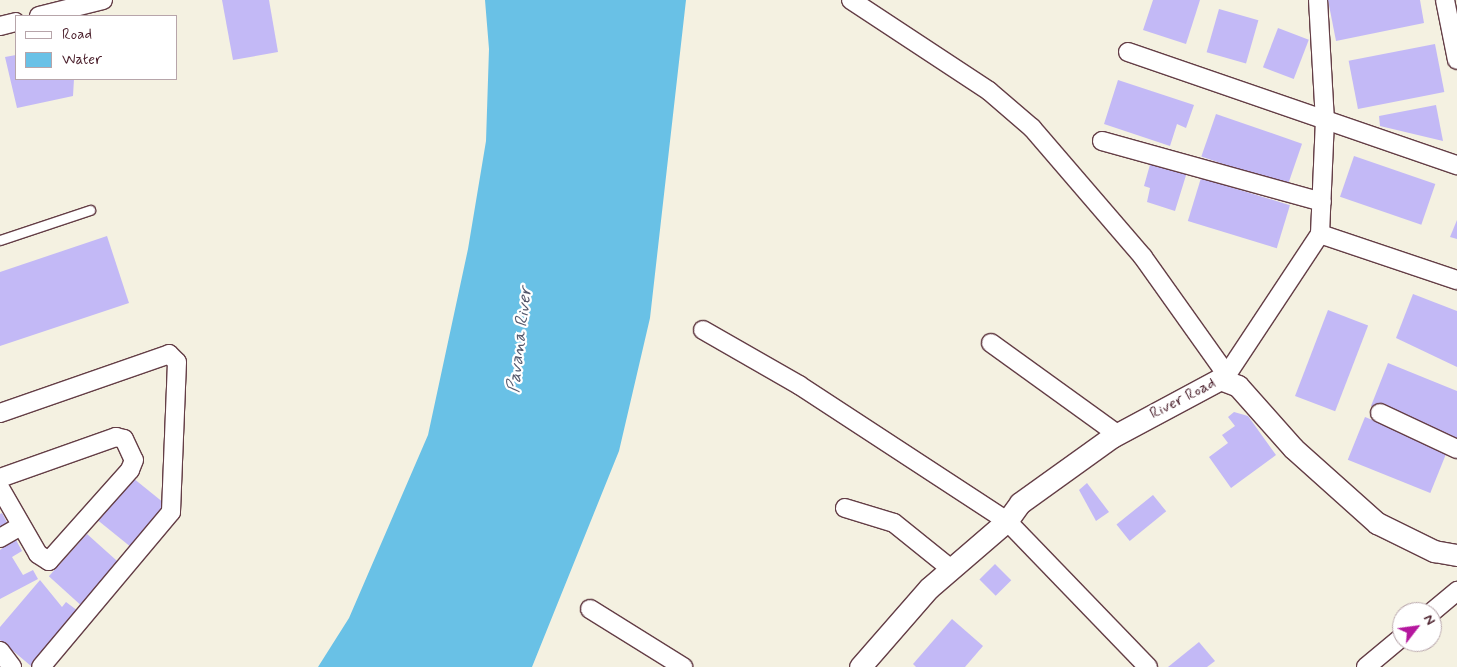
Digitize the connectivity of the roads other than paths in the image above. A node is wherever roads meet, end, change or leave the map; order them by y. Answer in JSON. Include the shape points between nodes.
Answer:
{"nodes":[{"id":1,"x":103,"y":0,"type":"edge"},
{"id":2,"x":851,"y":0,"type":"edge"},
{"id":3,"x":1318,"y":0,"type":"edge"},
{"id":4,"x":1445,"y":0,"type":"edge"},
{"id":5,"x":43,"y":15,"type":"edge"},
{"id":6,"x":15,"y":22,"type":"edge"},
{"id":7,"x":0,"y":26,"type":"edge"},
{"id":8,"x":1128,"y":52,"type":"dead end"},
{"id":9,"x":1457,"y":60,"type":"edge"},
{"id":10,"x":1325,"y":120,"type":"junction"},
{"id":11,"x":1102,"y":141,"type":"dead end"},
{"id":12,"x":1457,"y":165,"type":"edge"},
{"id":13,"x":1322,"y":202,"type":"junction"},
{"id":14,"x":90,"y":210,"type":"dead end"},
{"id":15,"x":1320,"y":234,"type":"junction"},
{"id":16,"x":0,"y":240,"type":"edge"},
{"id":17,"x":1457,"y":280,"type":"edge"},
{"id":18,"x":703,"y":330,"type":"dead end"},
{"id":19,"x":991,"y":343,"type":"dead end"},
{"id":20,"x":1225,"y":377,"type":"junction"},
{"id":21,"x":0,"y":413,"type":"edge"},
{"id":22,"x":1380,"y":413,"type":"dead end"},
{"id":23,"x":1116,"y":434,"type":"junction"},
{"id":24,"x":1457,"y":449,"type":"edge"},
{"id":25,"x":0,"y":478,"type":"edge"},
{"id":26,"x":0,"y":488,"type":"edge"},
{"id":27,"x":845,"y":508,"type":"dead end"},
{"id":28,"x":1008,"y":521,"type":"junction"},
{"id":29,"x":21,"y":526,"type":"junction"},
{"id":30,"x":0,"y":538,"type":"edge"},
{"id":31,"x":1457,"y":555,"type":"edge"},
{"id":32,"x":952,"y":569,"type":"junction"},
{"id":33,"x":1457,"y":591,"type":"edge"},
{"id":34,"x":1442,"y":604,"type":"edge"},
{"id":35,"x":590,"y":609,"type":"dead end"},
{"id":36,"x":1392,"y":645,"type":"edge"},
{"id":37,"x":0,"y":651,"type":"edge"},
{"id":38,"x":12,"y":667,"type":"edge"},
{"id":39,"x":41,"y":667,"type":"edge"},
{"id":40,"x":683,"y":667,"type":"edge"},
{"id":41,"x":860,"y":667,"type":"edge"},
{"id":42,"x":1148,"y":667,"type":"edge"},
{"id":43,"x":1366,"y":667,"type":"edge"}],
"edges":[{"from":1,"to":5,"type":"street"},
{"from":2,"to":20,"type":"street","via":[[989,92],[1032,128],[1143,257]]},
{"from":3,"to":10,"type":"street","name":"River Road"},
{"from":4,"to":9,"type":"street"},
{"from":6,"to":7,"type":"street"},
{"from":8,"to":10,"type":"street"},
{"from":10,"to":12,"type":"street"},
{"from":10,"to":13,"type":"street","name":"River Road"},
{"from":11,"to":13,"type":"street"},
{"from":13,"to":15,"type":"street","name":"River Road"},
{"from":14,"to":16,"type":"lane"},
{"from":15,"to":17,"type":"street"},
{"from":15,"to":20,"type":"street","name":"River Road"},
{"from":18,"to":28,"type":"street","via":[[799,385]]},
{"from":19,"to":23,"type":"street"},
{"from":20,"to":23,"type":"street","name":"River Road"},
{"from":20,"to":31,"type":"street","via":[[1238,386],[1293,448],[1377,522],[1434,551]]},
{"from":21,"to":39,"type":"street","via":[[169,354],[177,362],[171,512]]},
{"from":22,"to":24,"type":"street"},
{"from":23,"to":28,"type":"street","name":"River Road","via":[[1020,504]]},
{"from":25,"to":29,"type":"street","via":[[116,437],[124,439],[134,460],[130,470],[49,561],[41,559]]},
{"from":26,"to":29,"type":"street"},
{"from":27,"to":32,"type":"street","via":[[894,523]]},
{"from":28,"to":32,"type":"street","name":"River Road"},
{"from":28,"to":42,"type":"street"},
{"from":29,"to":30,"type":"street"},
{"from":32,"to":41,"type":"street","name":"River Road","via":[[929,588]]},
{"from":33,"to":34,"type":"street"},
{"from":35,"to":40,"type":"street"},
{"from":36,"to":43,"type":"street"},
{"from":37,"to":38,"type":"street"}]}
